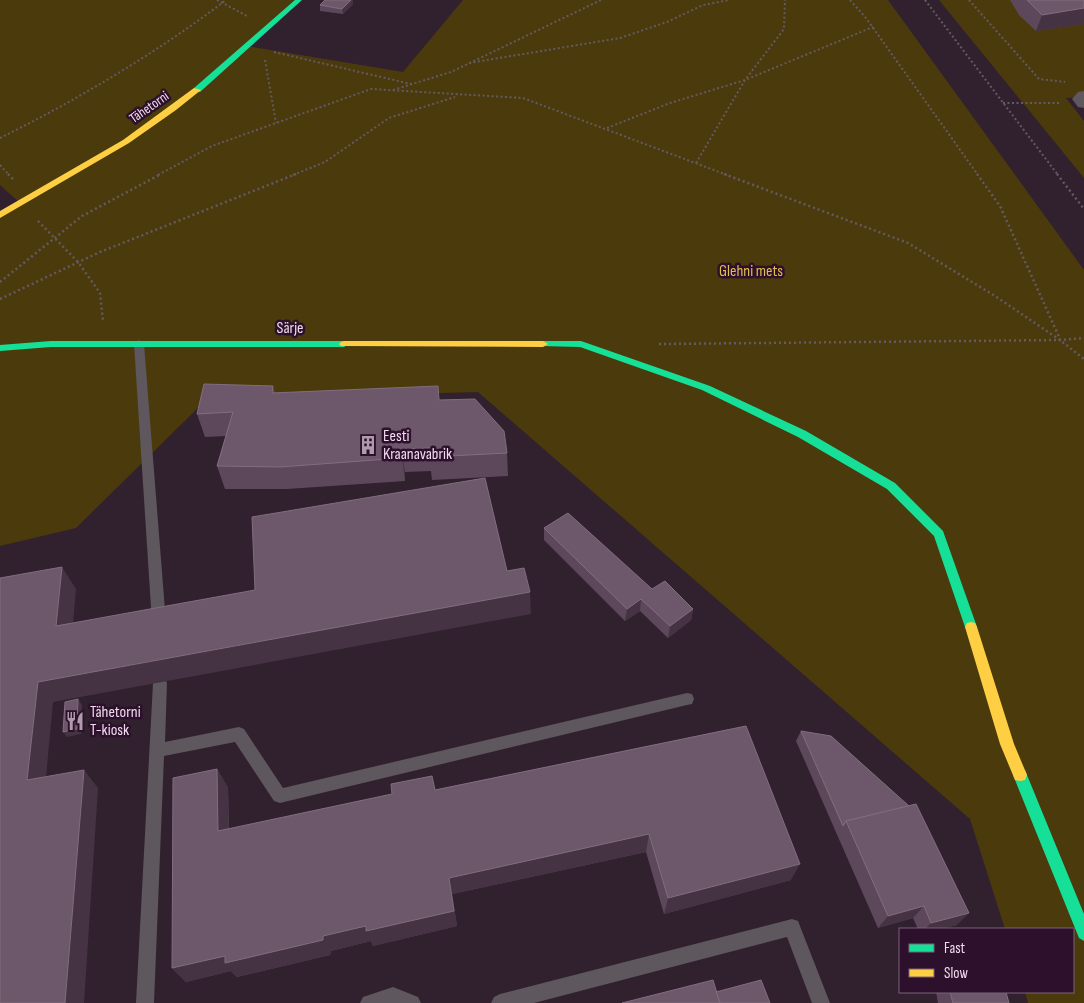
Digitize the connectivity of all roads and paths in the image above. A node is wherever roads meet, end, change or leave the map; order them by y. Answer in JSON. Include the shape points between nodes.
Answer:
{"nodes":[{"id":1,"x":217,"y":0,"type":"edge"},
{"id":2,"x":226,"y":0,"type":"edge"},
{"id":3,"x":299,"y":0,"type":"edge"},
{"id":4,"x":601,"y":0,"type":"edge"},
{"id":5,"x":728,"y":0,"type":"edge"},
{"id":6,"x":785,"y":0,"type":"edge"},
{"id":7,"x":850,"y":0,"type":"edge"},
{"id":8,"x":925,"y":0,"type":"edge"},
{"id":9,"x":969,"y":0,"type":"edge"},
{"id":10,"x":223,"y":4,"type":"junction"},
{"id":11,"x":269,"y":26,"type":"junction"},
{"id":12,"x":873,"y":28,"type":"junction"},
{"id":13,"x":247,"y":46,"type":"junction"},
{"id":14,"x":263,"y":49,"type":"junction"},
{"id":15,"x":469,"y":63,"type":"junction"},
{"id":16,"x":745,"y":80,"type":"junction"},
{"id":17,"x":1065,"y":82,"type":"dead end"},
{"id":18,"x":412,"y":84,"type":"junction"},
{"id":19,"x":392,"y":91,"type":"junction"},
{"id":20,"x":458,"y":96,"type":"junction"},
{"id":21,"x":1079,"y":100,"type":"edge"},
{"id":22,"x":1003,"y":103,"type":"junction"},
{"id":23,"x":276,"y":123,"type":"junction"},
{"id":24,"x":606,"y":129,"type":"junction"},
{"id":25,"x":0,"y":138,"type":"edge"},
{"id":26,"x":696,"y":162,"type":"junction"},
{"id":27,"x":20,"y":203,"type":"junction"},
{"id":28,"x":1084,"y":209,"type":"edge"},
{"id":29,"x":0,"y":215,"type":"edge"},
{"id":30,"x":55,"y":238,"type":"junction"},
{"id":31,"x":78,"y":262,"type":"junction"},
{"id":32,"x":0,"y":282,"type":"edge"},
{"id":33,"x":0,"y":299,"type":"edge"},
{"id":34,"x":1084,"y":338,"type":"edge"},
{"id":35,"x":1060,"y":340,"type":"junction"},
{"id":36,"x":106,"y":344,"type":"junction"},
{"id":37,"x":139,"y":344,"type":"junction"},
{"id":38,"x":658,"y":344,"type":"dead end"},
{"id":39,"x":0,"y":348,"type":"edge"},
{"id":40,"x":1084,"y":359,"type":"edge"},
{"id":41,"x":160,"y":630,"type":"edge"},
{"id":42,"x":160,"y":683,"type":"edge"},
{"id":43,"x":687,"y":698,"type":"dead end"},
{"id":44,"x":157,"y":750,"type":"junction"},
{"id":45,"x":1084,"y":933,"type":"edge"},
{"id":46,"x":145,"y":1003,"type":"edge"},
{"id":47,"x":368,"y":1003,"type":"edge"},
{"id":48,"x":412,"y":1003,"type":"edge"},
{"id":49,"x":500,"y":1003,"type":"edge"},
{"id":50,"x":821,"y":1003,"type":"edge"}],
"edges":[{"from":1,"to":10,"type":"path"},
{"from":2,"to":10,"type":"path"},
{"from":3,"to":11,"type":"street","name":"Tähetorni"},
{"from":4,"to":15,"type":"path"},
{"from":5,"to":15,"type":"path","via":[[704,5],[620,38]]},
{"from":6,"to":16,"type":"path","via":[[784,29]]},
{"from":7,"to":12,"type":"path"},
{"from":8,"to":22,"type":"path"},
{"from":9,"to":17,"type":"path","via":[[1039,79]]},
{"from":10,"to":11,"type":"path"},
{"from":10,"to":25,"type":"path","via":[[56,110]]},
{"from":11,"to":13,"type":"street","name":"Tähetorni"},
{"from":12,"to":16,"type":"path"},
{"from":12,"to":35,"type":"path","via":[[1000,206]]},
{"from":13,"to":14,"type":"path"},
{"from":13,"to":27,"type":"street","name":"Tähetorni","via":[[159,120]]},
{"from":14,"to":18,"type":"path"},
{"from":14,"to":23,"type":"path"},
{"from":15,"to":18,"type":"path"},
{"from":16,"to":24,"type":"path","via":[[670,103]]},
{"from":16,"to":26,"type":"path"},
{"from":18,"to":19,"type":"path"},
{"from":19,"to":20,"type":"path"},
{"from":19,"to":23,"type":"path","via":[[371,89]]},
{"from":20,"to":24,"type":"path","via":[[523,98]]},
{"from":20,"to":31,"type":"path","via":[[389,118],[325,162]]},
{"from":21,"to":22,"type":"path"},
{"from":22,"to":28,"type":"path"},
{"from":23,"to":30,"type":"path","via":[[212,146],[82,216]]},
{"from":24,"to":26,"type":"path"},
{"from":26,"to":35,"type":"path","via":[[908,242]]},
{"from":27,"to":29,"type":"street","name":"Tähetorni"},
{"from":27,"to":30,"type":"path"},
{"from":30,"to":31,"type":"path"},
{"from":30,"to":32,"type":"path"},
{"from":31,"to":33,"type":"path"},
{"from":31,"to":36,"type":"path","via":[[100,293]]},
{"from":34,"to":35,"type":"path"},
{"from":35,"to":38,"type":"path"},
{"from":35,"to":40,"type":"path"},
{"from":36,"to":37,"type":"street","name":"Särje"},
{"from":36,"to":39,"type":"street","name":"Särje"},
{"from":37,"to":41,"type":"lane"},
{"from":37,"to":45,"type":"street","name":"Särje","via":[[581,344],[706,388],[802,434],[891,486],[939,534],[1006,744]]},
{"from":42,"to":44,"type":"lane"},
{"from":43,"to":44,"type":"lane","via":[[280,796],[239,734]]},
{"from":44,"to":46,"type":"lane"},
{"from":47,"to":48,"type":"lane","via":[[392,996]]},
{"from":49,"to":50,"type":"lane","via":[[792,927]]}]}
